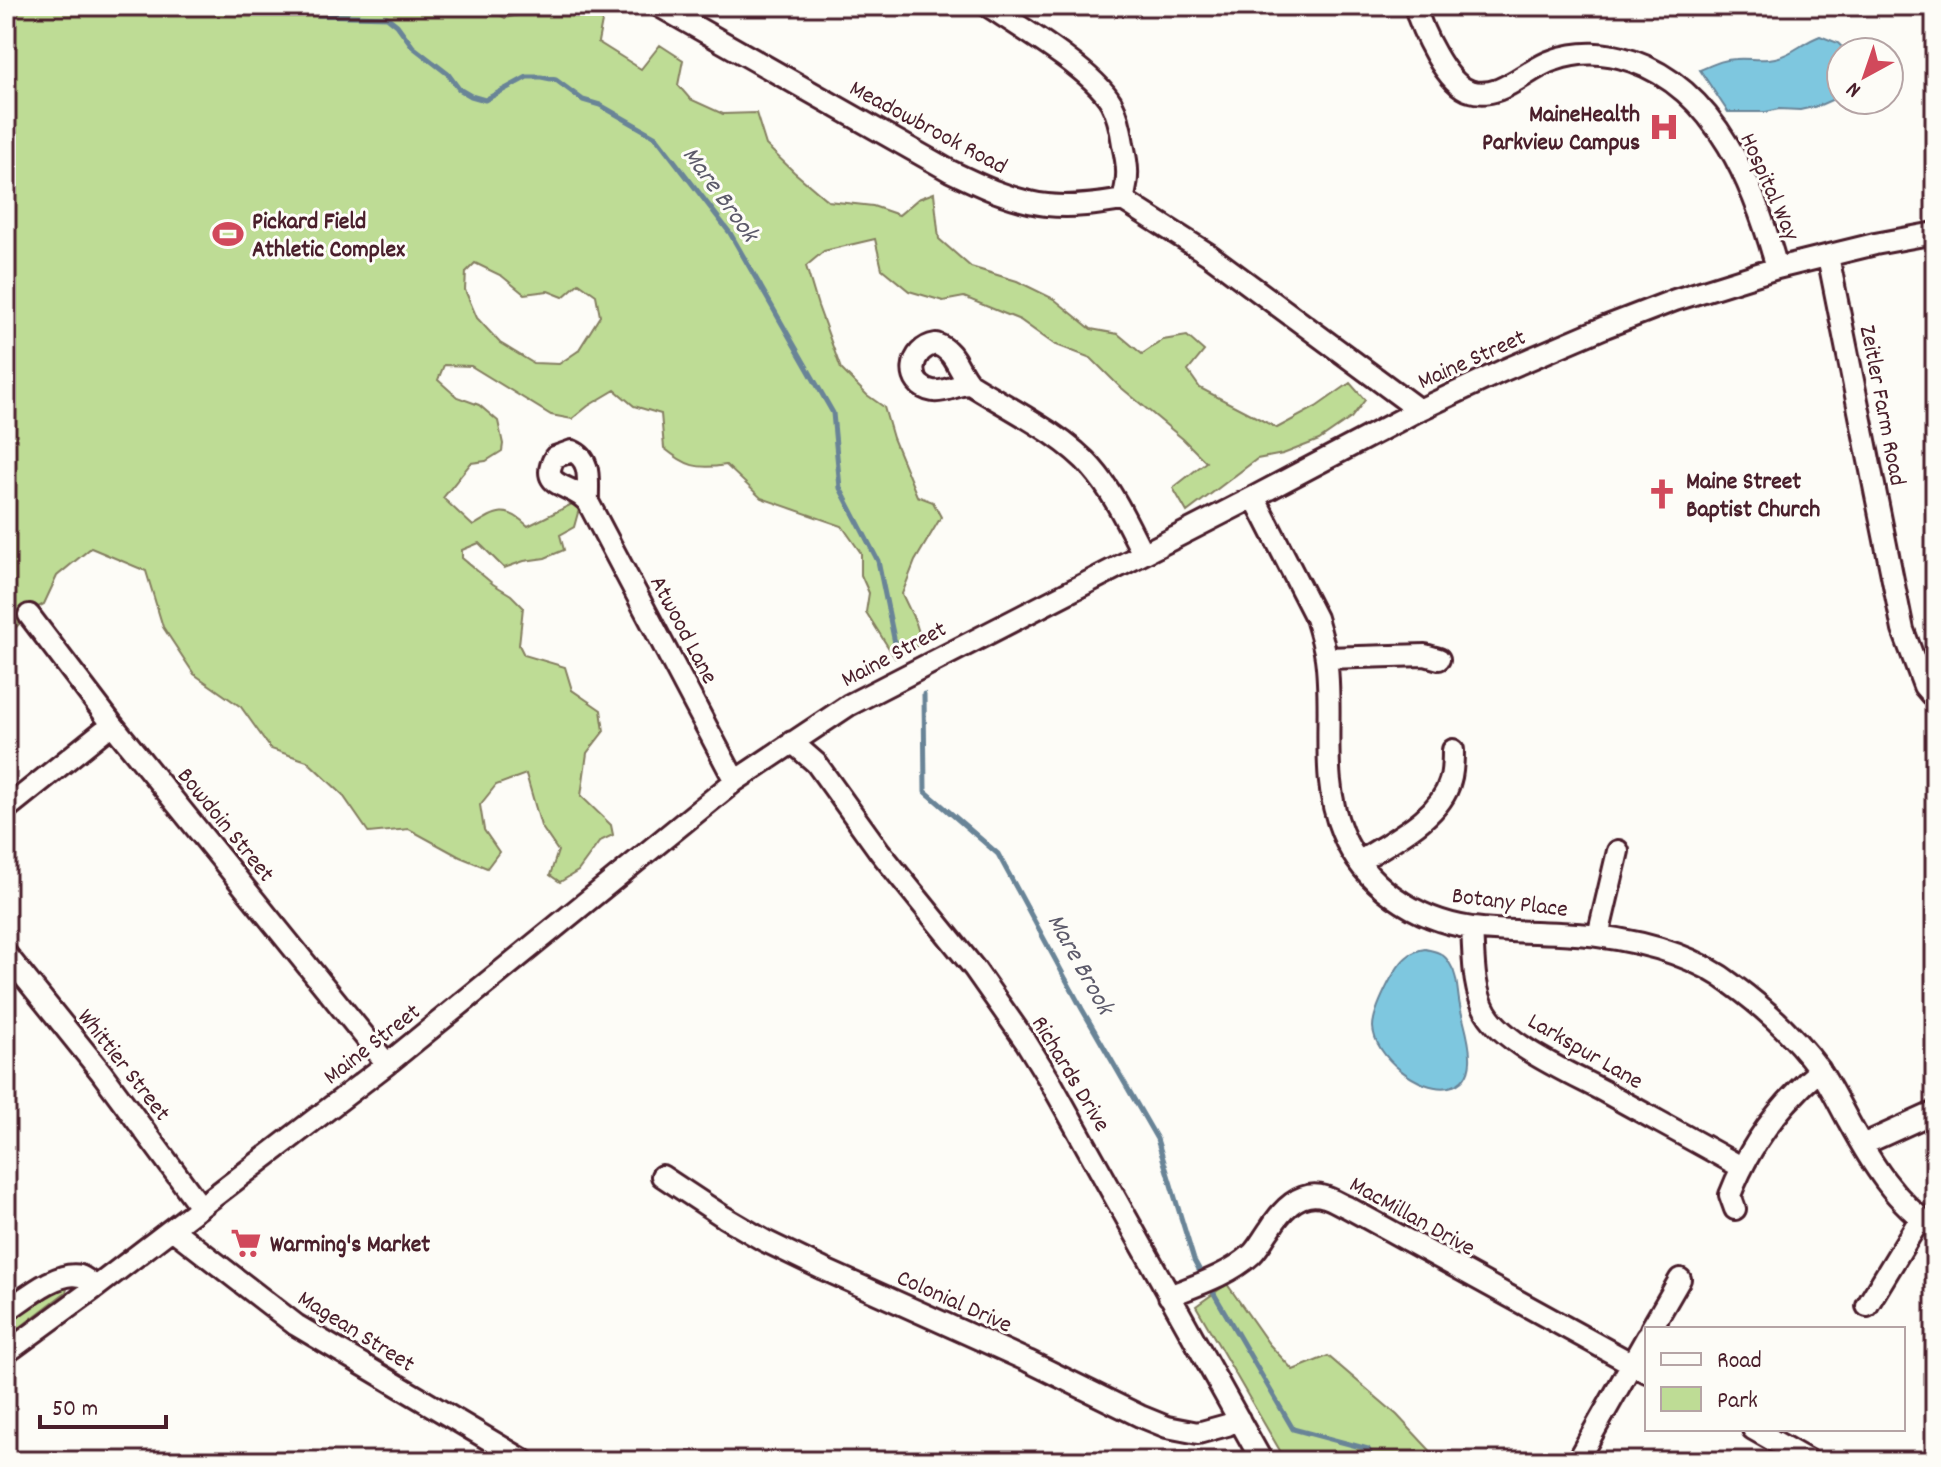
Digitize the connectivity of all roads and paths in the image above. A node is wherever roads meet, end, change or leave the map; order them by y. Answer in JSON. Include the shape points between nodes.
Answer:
{"nodes":[{"id":1,"x":659,"y":6,"type":"edge"},
{"id":2,"x":988,"y":6,"type":"edge"},
{"id":3,"x":1415,"y":6,"type":"edge"},
{"id":4,"x":1123,"y":200,"type":"junction"},
{"id":5,"x":1935,"y":233,"type":"edge"},
{"id":6,"x":1828,"y":256,"type":"junction"},
{"id":7,"x":1777,"y":268,"type":"junction"},
{"id":8,"x":970,"y":384,"type":"dead end"},
{"id":9,"x":1419,"y":410,"type":"junction"},
{"id":10,"x":1254,"y":497,"type":"junction"},
{"id":11,"x":588,"y":502,"type":"dead end"},
{"id":12,"x":1143,"y":554,"type":"junction"},
{"id":13,"x":29,"y":615,"type":"dead end"},
{"id":14,"x":1326,"y":658,"type":"junction"},
{"id":15,"x":1439,"y":659,"type":"dead end"},
{"id":16,"x":1935,"y":699,"type":"edge"},
{"id":17,"x":112,"y":724,"type":"junction"},
{"id":18,"x":792,"y":742,"type":"junction"},
{"id":19,"x":1453,"y":750,"type":"dead end"},
{"id":20,"x":735,"y":781,"type":"junction"},
{"id":21,"x":6,"y":809,"type":"edge"},
{"id":22,"x":1618,"y":851,"type":"dead end"},
{"id":23,"x":1359,"y":862,"type":"junction"},
{"id":24,"x":1472,"y":928,"type":"junction"},
{"id":25,"x":1598,"y":936,"type":"junction"},
{"id":26,"x":6,"y":954,"type":"edge"},
{"id":27,"x":387,"y":1064,"type":"junction"},
{"id":28,"x":1820,"y":1070,"type":"junction"},
{"id":29,"x":1935,"y":1112,"type":"edge"},
{"id":30,"x":1862,"y":1145,"type":"junction"},
{"id":31,"x":1741,"y":1167,"type":"junction"},
{"id":32,"x":662,"y":1176,"type":"dead end"},
{"id":33,"x":200,"y":1206,"type":"junction"},
{"id":34,"x":1735,"y":1209,"type":"dead end"},
{"id":35,"x":1927,"y":1224,"type":"edge"},
{"id":36,"x":172,"y":1229,"type":"junction"},
{"id":37,"x":1680,"y":1279,"type":"dead end"},
{"id":38,"x":96,"y":1287,"type":"junction"},
{"id":39,"x":1169,"y":1296,"type":"junction"},
{"id":40,"x":1867,"y":1306,"type":"dead end"},
{"id":41,"x":6,"y":1311,"type":"edge"},
{"id":42,"x":1652,"y":1327,"type":"edge"},
{"id":43,"x":1645,"y":1346,"type":"edge"},
{"id":44,"x":6,"y":1353,"type":"edge"},
{"id":45,"x":1640,"y":1367,"type":"edge"},
{"id":46,"x":1239,"y":1419,"type":"junction"},
{"id":47,"x":1756,"y":1431,"type":"edge"},
{"id":48,"x":525,"y":1461,"type":"edge"},
{"id":49,"x":1262,"y":1461,"type":"edge"},
{"id":50,"x":1577,"y":1461,"type":"edge"},
{"id":51,"x":1809,"y":1461,"type":"edge"}],
"edges":[{"from":1,"to":4,"type":"street","name":"Meadowbrook Road","via":[[988,189],[1049,206]]},
{"from":2,"to":4,"type":"street","via":[[1103,91],[1124,147],[1129,181]]},
{"from":3,"to":7,"type":"street","name":"Hospital Way","via":[[1437,56],[1468,91],[1486,93],[1554,60],[1588,53],[1619,56],[1672,80],[1729,147]]},
{"from":4,"to":9,"type":"street","via":[[1208,254]]},
{"from":5,"to":6,"type":"street","name":"Maine Street"},
{"from":6,"to":7,"type":"street","name":"Maine Street"},
{"from":6,"to":16,"type":"street","name":"Zeitler Farm Road","via":[[1903,630],[1924,686]]},
{"from":7,"to":9,"type":"street","name":"Maine Street","via":[[1605,327]]},
{"from":8,"to":12,"type":"street","via":[[1078,454],[1107,488]]},
{"from":9,"to":10,"type":"street","name":"Maine Street"},
{"from":10,"to":12,"type":"street","name":"Maine Street"},
{"from":10,"to":14,"type":"street","name":"Botany Place","via":[[1316,618]]},
{"from":11,"to":20,"type":"street","name":"Atwood Lane"},
{"from":12,"to":18,"type":"street","name":"Maine Street","via":[[849,705]]},
{"from":13,"to":17,"type":"street","name":"Bowdoin Street"},
{"from":14,"to":15,"type":"street"},
{"from":14,"to":23,"type":"street","name":"Botany Place","via":[[1334,810]]},
{"from":17,"to":21,"type":"street"},
{"from":17,"to":27,"type":"street","name":"Bowdoin Street"},
{"from":18,"to":20,"type":"street","name":"Maine Street"},
{"from":18,"to":39,"type":"street","name":"Richards Drive","via":[[816,763],[1026,1042]]},
{"from":19,"to":23,"type":"street","via":[[1450,781],[1435,808]]},
{"from":20,"to":27,"type":"street","name":"Maine Street"},
{"from":22,"to":25,"type":"street"},
{"from":23,"to":24,"type":"street","name":"Botany Place","via":[[1398,900],[1433,918]]},
{"from":24,"to":25,"type":"street","name":"Botany Place"},
{"from":24,"to":31,"type":"street","name":"Larkspur Lane","via":[[1481,999],[1504,1033]]},
{"from":25,"to":28,"type":"street","name":"Botany Place","via":[[1659,949],[1729,981],[1789,1032]]},
{"from":26,"to":33,"type":"street","name":"Whittier Street"},
{"from":27,"to":33,"type":"street","name":"Maine Street"},
{"from":28,"to":30,"type":"street","name":"Botany Place"},
{"from":28,"to":31,"type":"street","via":[[1797,1090]]},
{"from":29,"to":30,"type":"street"},
{"from":30,"to":35,"type":"street","name":"Botany Place","via":[[1903,1202]]},
{"from":31,"to":34,"type":"street","via":[[1730,1195]]},
{"from":32,"to":46,"type":"street","name":"Colonial Drive","via":[[765,1241],[1140,1416],[1198,1433]]},
{"from":33,"to":36,"type":"street","name":"Maine Street"},
{"from":35,"to":40,"type":"street"},
{"from":36,"to":38,"type":"street","name":"Maine Street"},
{"from":36,"to":48,"type":"street","name":"Magean Street","via":[[296,1325]]},
{"from":37,"to":42,"type":"street"},
{"from":38,"to":41,"type":"street","via":[[82,1276],[65,1276]]},
{"from":38,"to":44,"type":"street","name":"Maine Street"},
{"from":39,"to":45,"type":"street","name":"MacMillan Drive","via":[[1209,1281],[1255,1252],[1290,1203],[1322,1196]]},
{"from":39,"to":46,"type":"street","name":"Richards Drive"},
{"from":43,"to":45,"type":"street"},
{"from":45,"to":50,"type":"street"},
{"from":46,"to":49,"type":"street","name":"Richards Drive"},
{"from":47,"to":51,"type":"street"}]}
